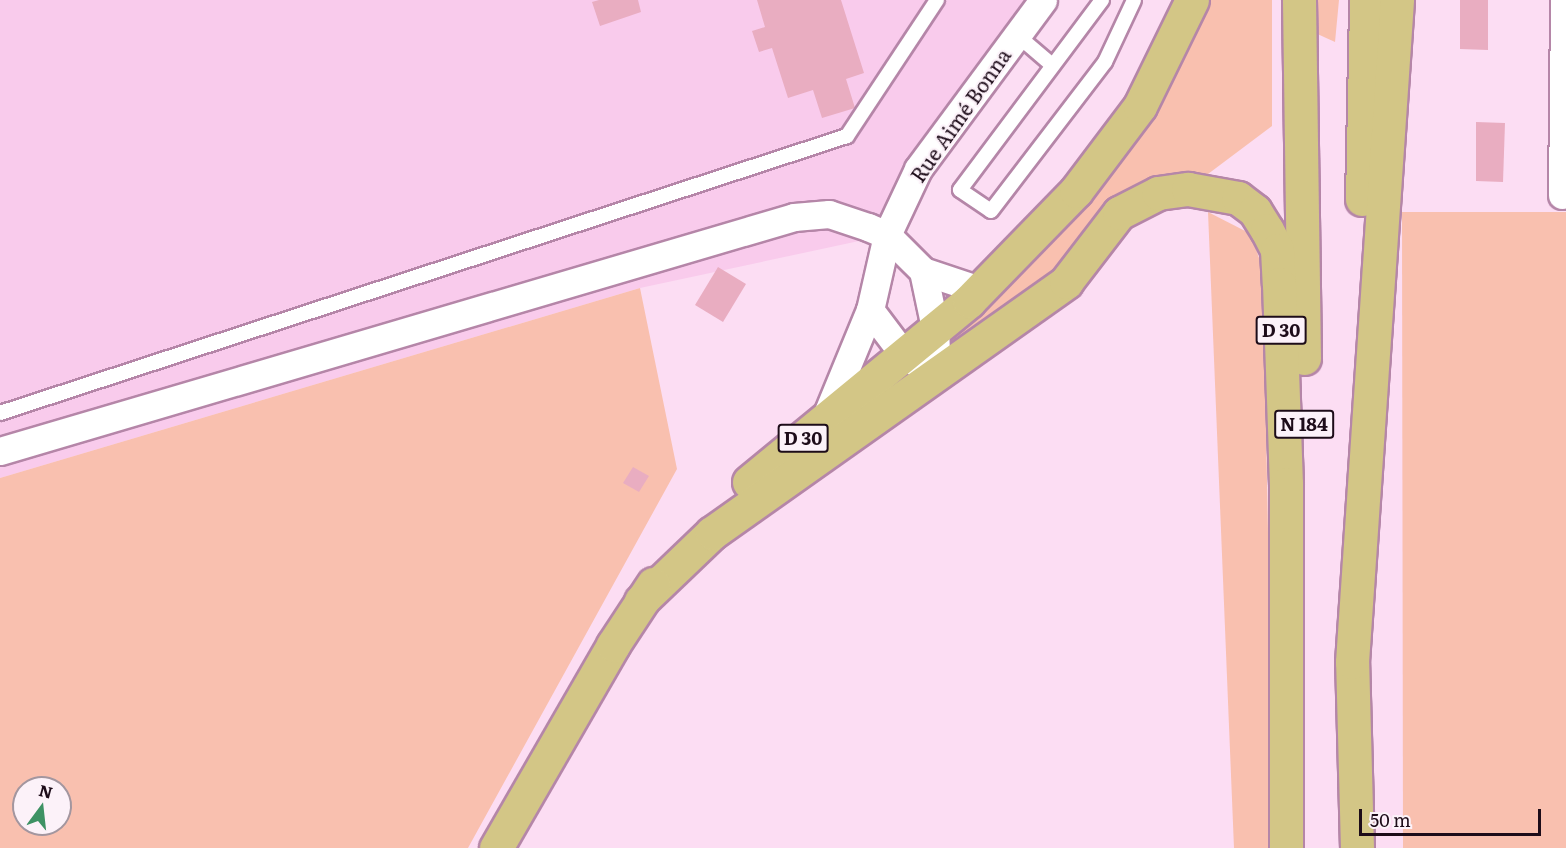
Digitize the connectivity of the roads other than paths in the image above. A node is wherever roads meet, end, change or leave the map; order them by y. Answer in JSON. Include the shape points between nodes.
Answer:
{"nodes":[{"id":1,"x":937,"y":0,"type":"edge"},
{"id":2,"x":1043,"y":0,"type":"edge"},
{"id":3,"x":1102,"y":0,"type":"edge"},
{"id":4,"x":1134,"y":0,"type":"edge"},
{"id":5,"x":1192,"y":0,"type":"edge"},
{"id":6,"x":1299,"y":0,"type":"edge"},
{"id":7,"x":1366,"y":0,"type":"edge"},
{"id":8,"x":1397,"y":0,"type":"edge"},
{"id":9,"x":1564,"y":0,"type":"edge"},
{"id":10,"x":1017,"y":35,"type":"junction"},
{"id":11,"x":1052,"y":65,"type":"junction"},
{"id":12,"x":1562,"y":195,"type":"dead end"},
{"id":13,"x":887,"y":235,"type":"junction"},
{"id":14,"x":923,"y":271,"type":"junction"},
{"id":15,"x":980,"y":290,"type":"junction"},
{"id":16,"x":870,"y":310,"type":"junction"},
{"id":17,"x":935,"y":328,"type":"junction"},
{"id":18,"x":904,"y":355,"type":"junction"},
{"id":19,"x":937,"y":376,"type":"junction"},
{"id":20,"x":0,"y":413,"type":"edge"},
{"id":21,"x":825,"y":419,"type":"junction"},
{"id":22,"x":0,"y":451,"type":"edge"},
{"id":23,"x":641,"y":601,"type":"junction"},
{"id":24,"x":1352,"y":662,"type":"junction"},
{"id":25,"x":496,"y":848,"type":"edge"},
{"id":26,"x":1286,"y":848,"type":"edge"},
{"id":27,"x":1299,"y":848,"type":"edge"},
{"id":28,"x":1346,"y":848,"type":"edge"},
{"id":29,"x":1357,"y":848,"type":"edge"}],
"edges":[{"from":1,"to":20,"type":"lane","via":[[847,136]]},
{"from":2,"to":10,"type":"street","name":"Rue Aimé Bonna"},
{"from":3,"to":11,"type":"lane"},
{"from":4,"to":11,"type":"lane","via":[[1105,62],[991,211],[960,190]]},
{"from":5,"to":15,"type":"main road","number":"D 30","via":[[1140,106],[1108,151],[1076,191]]},
{"from":6,"to":27,"type":"main road","number":"N 184","via":[[1305,488]]},
{"from":7,"to":24,"type":"main road","number":"N 184"},
{"from":8,"to":24,"type":"main road"},
{"from":9,"to":12,"type":"street"},
{"from":10,"to":11,"type":"lane"},
{"from":10,"to":13,"type":"street","name":"Rue Aimé Bonna","via":[[918,169]]},
{"from":13,"to":14,"type":"street"},
{"from":13,"to":16,"type":"street","name":"Rue Aimé Bonna"},
{"from":13,"to":22,"type":"street","via":[[830,214],[794,217]]},
{"from":14,"to":15,"type":"street"},
{"from":14,"to":17,"type":"street"},
{"from":15,"to":17,"type":"main road","number":"D 30"},
{"from":16,"to":18,"type":"street"},
{"from":16,"to":21,"type":"street","name":"Rue Aimé Bonna"},
{"from":17,"to":18,"type":"main road","number":"D 30"},
{"from":17,"to":19,"type":"street"},
{"from":18,"to":19,"type":"street"},
{"from":18,"to":21,"type":"main road","number":"D 30"},
{"from":19,"to":23,"type":"main road","number":"D 30","via":[[712,533]]},
{"from":19,"to":26,"type":"main road","number":"D 30","via":[[1066,282],[1103,230],[1119,213],[1138,202],[1158,193],[1217,191],[1238,198],[1255,211],[1277,250],[1279,284],[1286,495]]},
{"from":21,"to":23,"type":"main road","number":"D 30","via":[[696,526]]},
{"from":23,"to":25,"type":"main road","number":"D 30"},
{"from":24,"to":28,"type":"main road","number":"N 184"},
{"from":24,"to":29,"type":"main road"}]}
